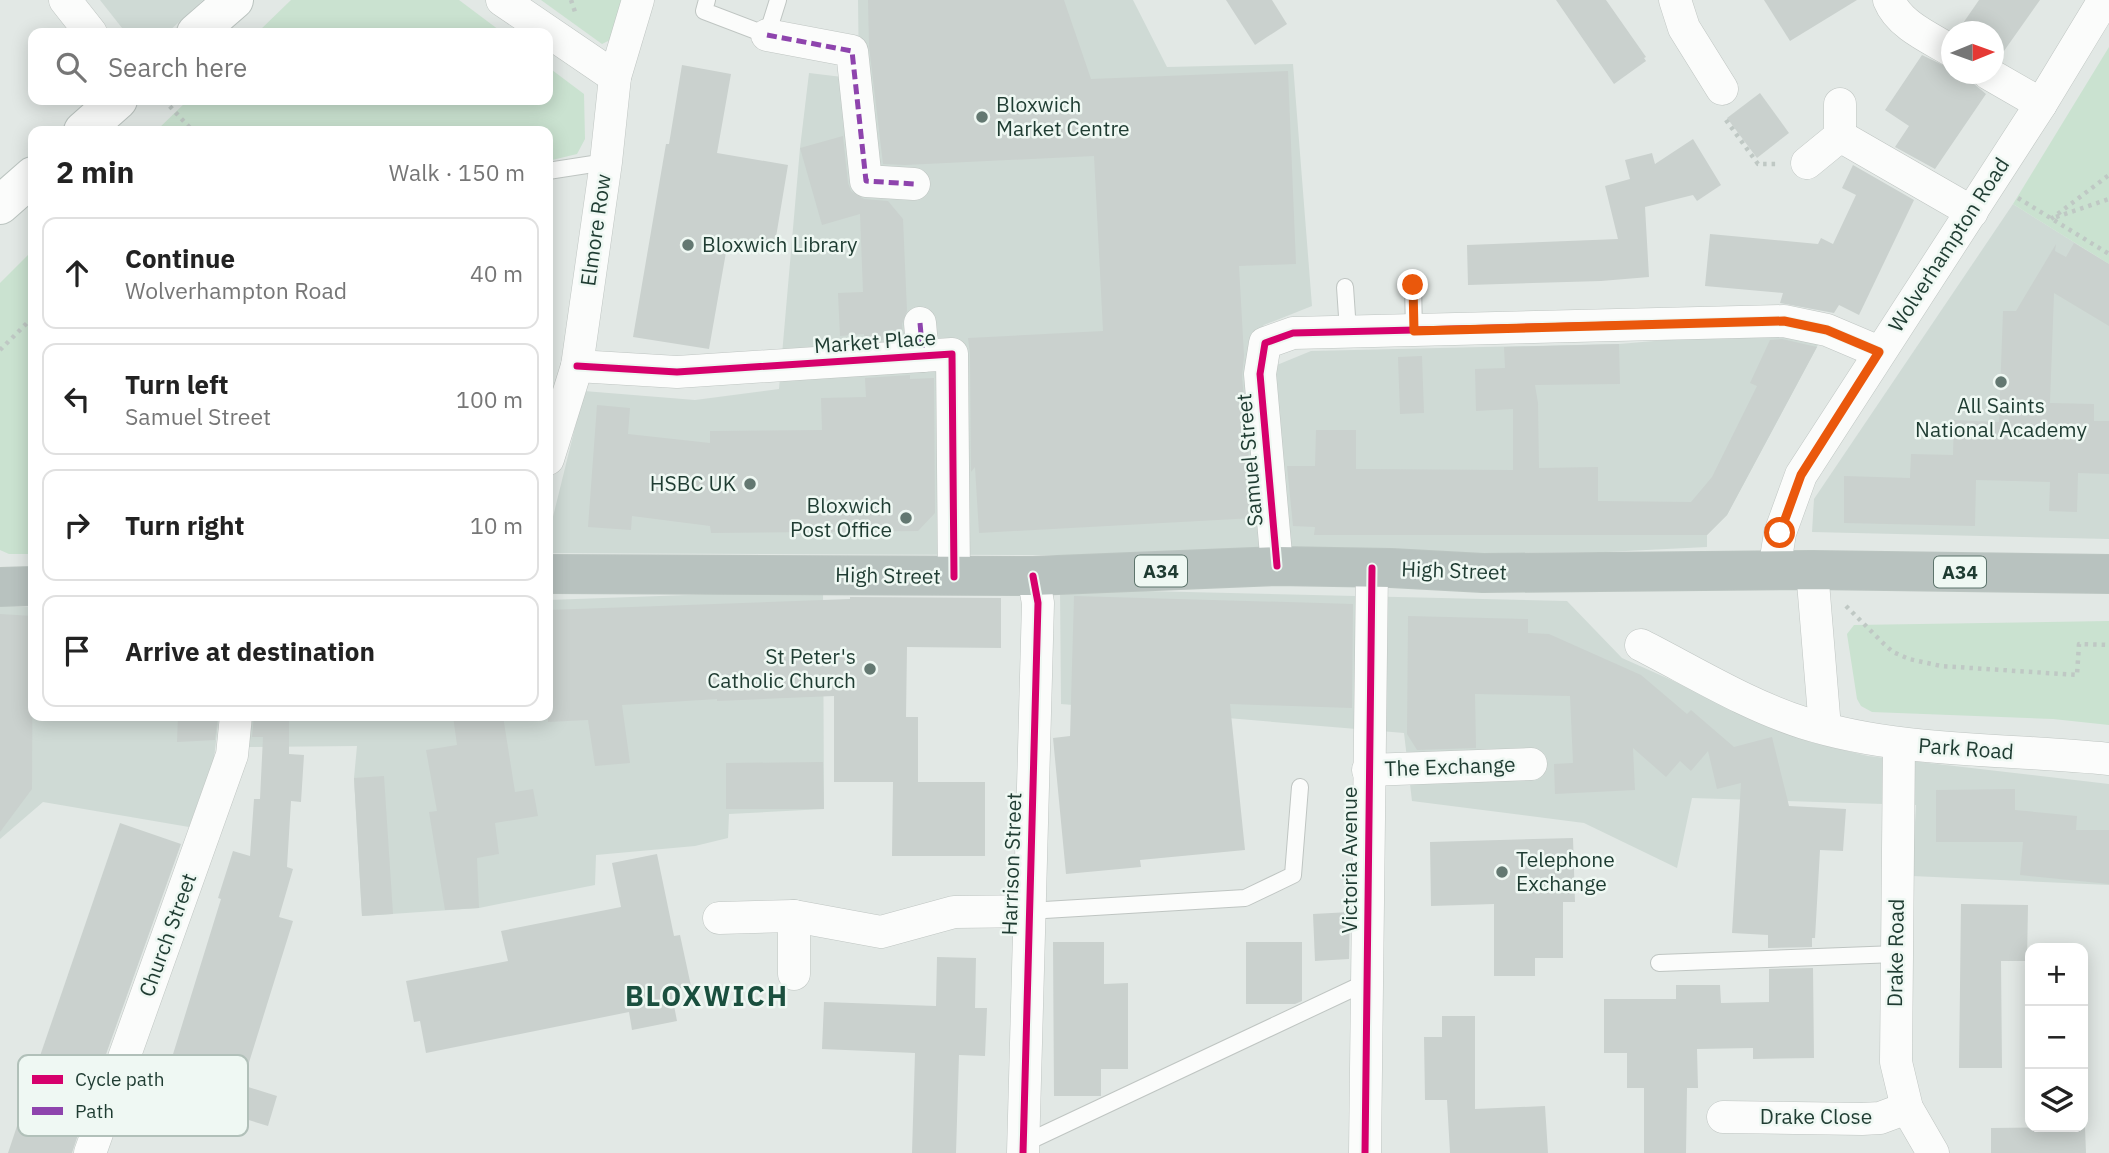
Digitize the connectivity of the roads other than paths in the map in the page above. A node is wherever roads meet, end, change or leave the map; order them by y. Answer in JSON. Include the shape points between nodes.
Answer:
{"nodes":[{"id":1,"x":65,"y":0,"type":"edge"},
{"id":2,"x":234,"y":0,"type":"edge"},
{"id":3,"x":502,"y":0,"type":"edge"},
{"id":4,"x":638,"y":0,"type":"edge"},
{"id":5,"x":707,"y":0,"type":"edge"},
{"id":6,"x":778,"y":0,"type":"edge"},
{"id":7,"x":1675,"y":0,"type":"edge"},
{"id":8,"x":1889,"y":0,"type":"edge"},
{"id":9,"x":2104,"y":0,"type":"edge"},
{"id":10,"x":87,"y":28,"type":"edge"},
{"id":11,"x":202,"y":28,"type":"edge"},
{"id":12,"x":543,"y":28,"type":"edge"},
{"id":13,"x":767,"y":34,"type":"junction"},
{"id":14,"x":553,"y":35,"type":"edge"},
{"id":15,"x":1941,"y":45,"type":"edge"},
{"id":16,"x":615,"y":77,"type":"junction"},
{"id":17,"x":2004,"y":83,"type":"edge"},
{"id":18,"x":1722,"y":89,"type":"road end"},
{"id":19,"x":1840,"y":104,"type":"dead end"},
{"id":20,"x":2040,"y":104,"type":"junction"},
{"id":21,"x":112,"y":105,"type":"edge"},
{"id":22,"x":89,"y":126,"type":"edge"},
{"id":23,"x":1840,"y":136,"type":"junction"},
{"id":24,"x":606,"y":162,"type":"junction"},
{"id":25,"x":1807,"y":163,"type":"road end"},
{"id":26,"x":553,"y":171,"type":"edge"},
{"id":27,"x":28,"y":180,"type":"edge"},
{"id":28,"x":914,"y":184,"type":"dead end"},
{"id":29,"x":0,"y":205,"type":"edge"},
{"id":30,"x":1972,"y":212,"type":"junction"},
{"id":31,"x":1413,"y":285,"type":"dead end"},
{"id":32,"x":1345,"y":287,"type":"dead end"},
{"id":33,"x":920,"y":323,"type":"dead end"},
{"id":34,"x":1348,"y":331,"type":"junction"},
{"id":35,"x":1414,"y":331,"type":"junction"},
{"id":36,"x":1879,"y":352,"type":"junction"},
{"id":37,"x":923,"y":356,"type":"junction"},
{"id":38,"x":578,"y":366,"type":"junction"},
{"id":39,"x":553,"y":444,"type":"edge"},
{"id":40,"x":1276,"y":566,"type":"junction"},
{"id":41,"x":1372,"y":568,"type":"junction"},
{"id":42,"x":1812,"y":570,"type":"junction"},
{"id":43,"x":1774,"y":571,"type":"junction"},
{"id":44,"x":553,"y":574,"type":"edge"},
{"id":45,"x":2109,"y":574,"type":"edge"},
{"id":46,"x":954,"y":577,"type":"junction"},
{"id":47,"x":28,"y":586,"type":"edge"},
{"id":48,"x":0,"y":587,"type":"edge"},
{"id":49,"x":1035,"y":590,"type":"junction"},
{"id":50,"x":1641,"y":645,"type":"dead end"},
{"id":51,"x":235,"y":721,"type":"edge"},
{"id":52,"x":1825,"y":728,"type":"junction"},
{"id":53,"x":1899,"y":744,"type":"junction"},
{"id":54,"x":2109,"y":759,"type":"edge"},
{"id":55,"x":1531,"y":764,"type":"dead end"},
{"id":56,"x":1368,"y":770,"type":"junction"},
{"id":57,"x":1300,"y":787,"type":"dead end"},
{"id":58,"x":1028,"y":911,"type":"junction"},
{"id":59,"x":794,"y":916,"type":"junction"},
{"id":60,"x":719,"y":918,"type":"dead end"},
{"id":61,"x":1896,"y":954,"type":"junction"},
{"id":62,"x":1660,"y":963,"type":"dead end"},
{"id":63,"x":794,"y":974,"type":"dead end"},
{"id":64,"x":1367,"y":982,"type":"junction"},
{"id":65,"x":125,"y":1055,"type":"edge"},
{"id":66,"x":1907,"y":1108,"type":"junction"},
{"id":67,"x":1723,"y":1117,"type":"dead end"},
{"id":68,"x":96,"y":1136,"type":"edge"},
{"id":69,"x":1023,"y":1149,"type":"edge"},
{"id":70,"x":90,"y":1153,"type":"edge"},
{"id":71,"x":1365,"y":1153,"type":"edge"},
{"id":72,"x":1933,"y":1153,"type":"edge"}],
"edges":[{"from":1,"to":10,"type":"street"},
{"from":2,"to":11,"type":"main road"},
{"from":3,"to":12,"type":"street"},
{"from":4,"to":16,"type":"street","name":"Elmore Row"},
{"from":5,"to":13,"type":"lane","via":[[704,11]]},
{"from":6,"to":13,"type":"lane"},
{"from":7,"to":18,"type":"street","via":[[1684,28]]},
{"from":8,"to":15,"type":"street","via":[[1914,29]]},
{"from":9,"to":20,"type":"street","name":"Wolverhampton Road"},
{"from":13,"to":28,"type":"street","via":[[852,51],[866,181]]},
{"from":14,"to":16,"type":"street"},
{"from":16,"to":24,"type":"street","name":"Elmore Row"},
{"from":17,"to":20,"type":"street"},
{"from":19,"to":23,"type":"street"},
{"from":20,"to":30,"type":"street","name":"Wolverhampton Road"},
{"from":21,"to":22,"type":"main road"},
{"from":23,"to":25,"type":"street"},
{"from":23,"to":30,"type":"street"},
{"from":24,"to":26,"type":"lane"},
{"from":24,"to":38,"type":"street","name":"Elmore Row"},
{"from":27,"to":29,"type":"main road"},
{"from":30,"to":36,"type":"street","name":"Wolverhampton Road"},
{"from":31,"to":35,"type":"lane"},
{"from":32,"to":34,"type":"lane"},
{"from":33,"to":37,"type":"street"},
{"from":34,"to":35,"type":"street","name":"Samuel Street"},
{"from":34,"to":40,"type":"street","name":"Samuel Street","via":[[1293,332],[1265,343],[1260,374]]},
{"from":35,"to":36,"type":"street","name":"Samuel Street","via":[[1784,321],[1827,330]]},
{"from":36,"to":43,"type":"street","name":"Wolverhampton Road","via":[[1801,475],[1780,533]]},
{"from":37,"to":38,"type":"street","name":"Market Place","via":[[677,372]]},
{"from":37,"to":46,"type":"street","name":"Market Place","via":[[952,354]]},
{"from":38,"to":39,"type":"street","name":"Elmore Row"},
{"from":40,"to":41,"type":"highway","name":"High Street","number":"A34"},
{"from":40,"to":49,"type":"highway","name":"High Street","number":"A34"},
{"from":41,"to":43,"type":"highway","name":"High Street","number":"A34","via":[[1483,573]]},
{"from":41,"to":56,"type":"street","name":"Victoria Avenue"},
{"from":42,"to":43,"type":"highway","name":"High Street","number":"A34"},
{"from":42,"to":45,"type":"highway","name":"High Street","number":"A34"},
{"from":42,"to":52,"type":"street"},
{"from":44,"to":46,"type":"highway","name":"High Street","number":"A34"},
{"from":46,"to":49,"type":"highway","name":"High Street","number":"A34"},
{"from":47,"to":48,"type":"highway"},
{"from":49,"to":58,"type":"street","name":"Harrison Street"},
{"from":50,"to":52,"type":"street","name":"Park Road","via":[[1693,657],[1775,712]]},
{"from":51,"to":65,"type":"street","name":"Church Street","via":[[232,755]]},
{"from":52,"to":53,"type":"street","name":"Park Road"},
{"from":53,"to":54,"type":"street","name":"Park Road"},
{"from":53,"to":61,"type":"street","name":"Drake Road"},
{"from":55,"to":56,"type":"street","name":"The Exchange"},
{"from":56,"to":64,"type":"street","name":"Victoria Avenue"},
{"from":57,"to":58,"type":"lane","via":[[1293,875],[1245,898]]},
{"from":58,"to":59,"type":"street","via":[[954,912],[881,932]]},
{"from":58,"to":69,"type":"street","name":"Harrison Street"},
{"from":59,"to":60,"type":"street"},
{"from":59,"to":63,"type":"street"},
{"from":61,"to":62,"type":"lane"},
{"from":61,"to":66,"type":"street","name":"Drake Road","via":[[1896,1062]]},
{"from":64,"to":69,"type":"lane"},
{"from":64,"to":71,"type":"street","name":"Victoria Avenue"},
{"from":66,"to":67,"type":"street","name":"Drake Close","via":[[1862,1119]]},
{"from":66,"to":72,"type":"street","name":"Drake Road"},
{"from":68,"to":70,"type":"street","name":"Church Street"}]}
